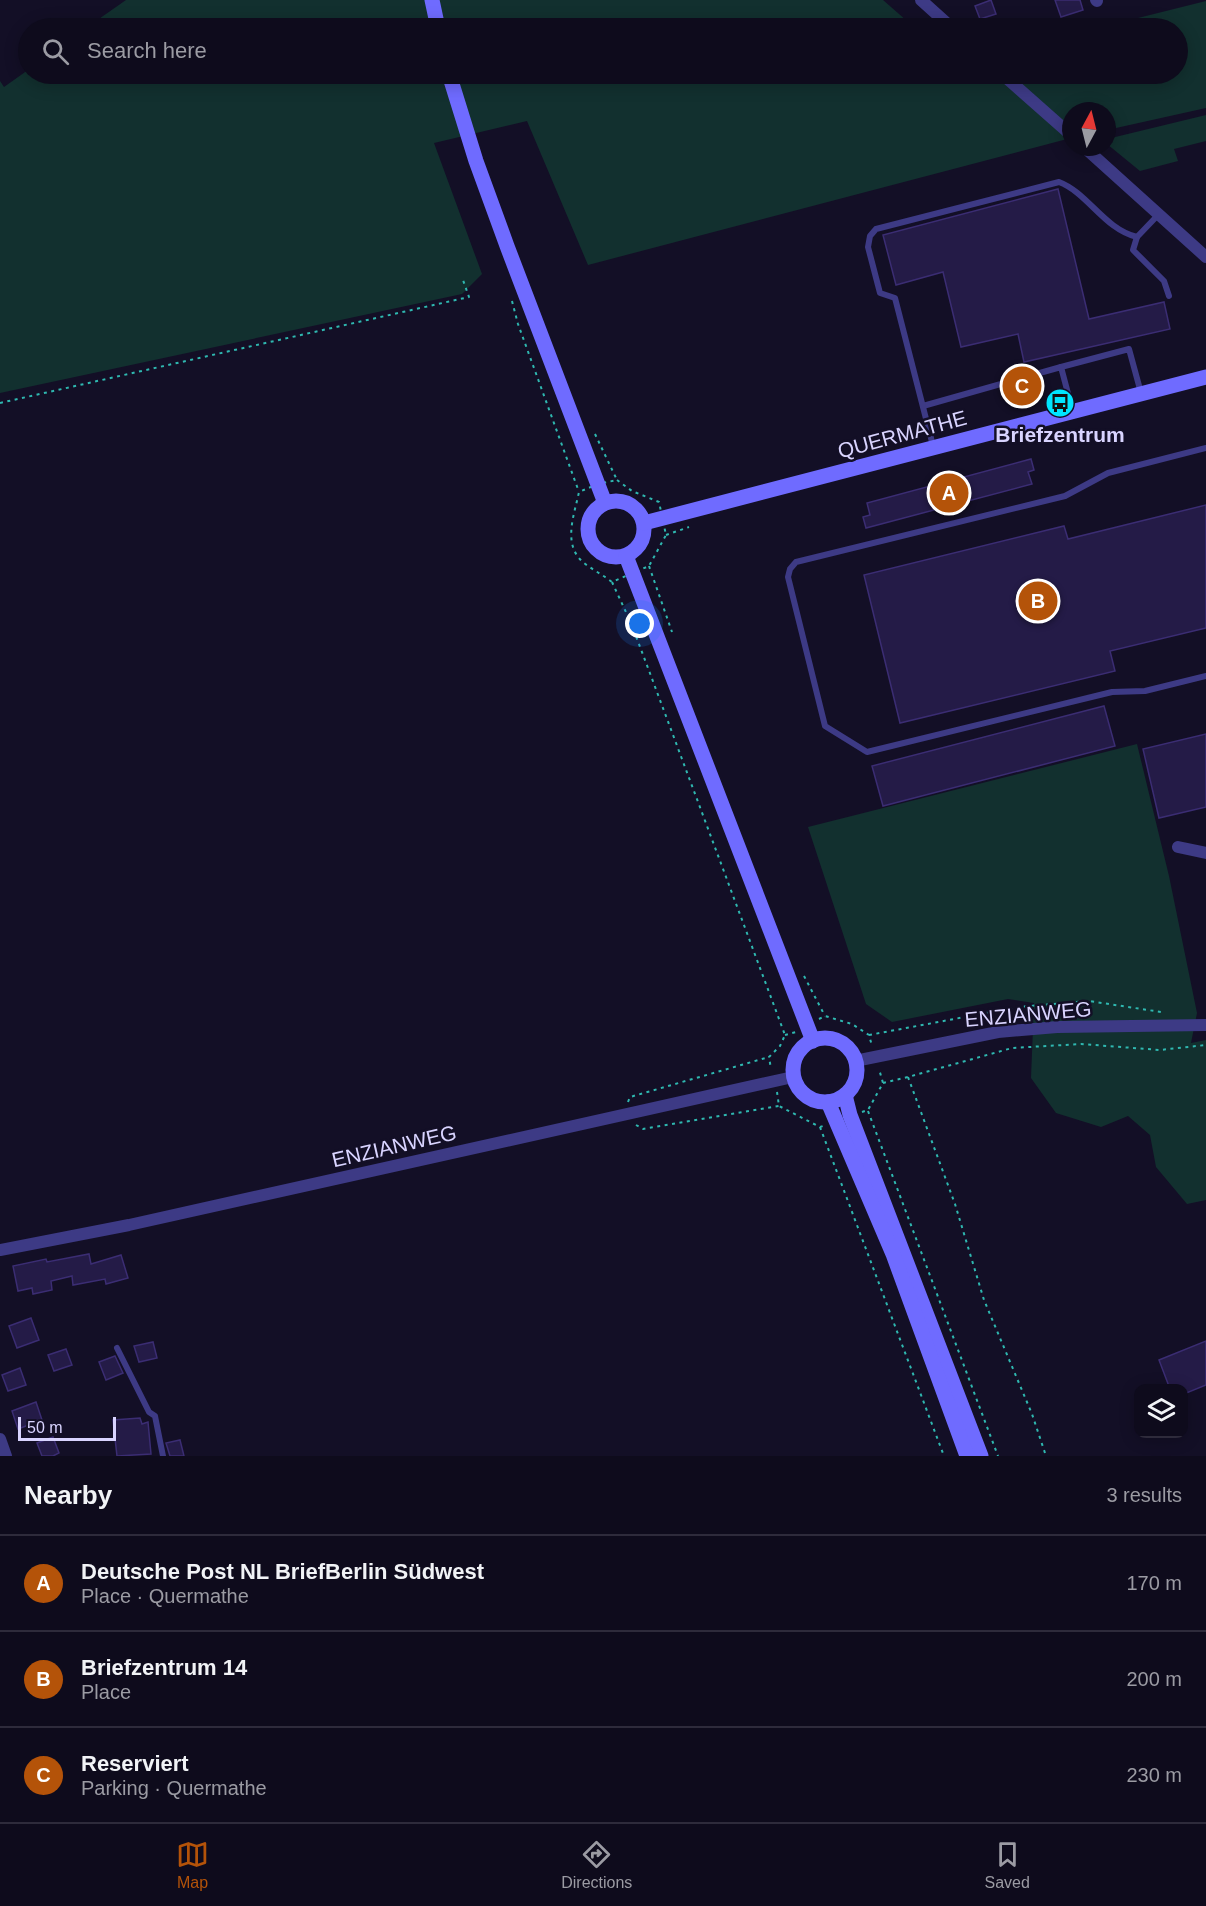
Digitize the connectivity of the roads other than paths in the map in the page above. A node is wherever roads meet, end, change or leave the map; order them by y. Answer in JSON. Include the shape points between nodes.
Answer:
{"nodes":[{"id":1,"x":432,"y":0,"type":"edge"},
{"id":2,"x":921,"y":0,"type":"edge"},
{"id":3,"x":436,"y":18,"type":"edge"},
{"id":4,"x":941,"y":18,"type":"edge"},
{"id":5,"x":452,"y":84,"type":"edge"},
{"id":6,"x":1013,"y":84,"type":"edge"},
{"id":7,"x":1062,"y":127,"type":"edge"},
{"id":8,"x":1094,"y":156,"type":"edge"},
{"id":9,"x":1159,"y":214,"type":"junction"},
{"id":10,"x":1137,"y":237,"type":"junction"},
{"id":11,"x":1206,"y":257,"type":"edge"},
{"id":12,"x":1169,"y":296,"type":"dead end"},
{"id":13,"x":1061,"y":367,"type":"junction"},
{"id":14,"x":1206,"y":377,"type":"edge"},
{"id":15,"x":1141,"y":393,"type":"junction"},
{"id":16,"x":923,"y":406,"type":"junction"},
{"id":17,"x":1065,"y":413,"type":"junction"},
{"id":18,"x":934,"y":447,"type":"junction"},
{"id":19,"x":1206,"y":448,"type":"edge"},
{"id":20,"x":605,"y":503,"type":"junction"},
{"id":21,"x":644,"y":523,"type":"junction"},
{"id":22,"x":626,"y":556,"type":"junction"},
{"id":23,"x":1206,"y":676,"type":"edge"},
{"id":24,"x":1178,"y":847,"type":"dead end"},
{"id":25,"x":1206,"y":854,"type":"edge"},
{"id":26,"x":1206,"y":1025,"type":"edge"},
{"id":27,"x":813,"y":1041,"type":"junction"},
{"id":28,"x":855,"y":1061,"type":"junction"},
{"id":29,"x":793,"y":1075,"type":"junction"},
{"id":30,"x":845,"y":1095,"type":"junction"},
{"id":31,"x":828,"y":1102,"type":"junction"},
{"id":32,"x":844,"y":1117,"type":"junction"},
{"id":33,"x":0,"y":1250,"type":"edge"},
{"id":34,"x":117,"y":1348,"type":"dead end"},
{"id":35,"x":0,"y":1439,"type":"edge"},
{"id":36,"x":6,"y":1456,"type":"edge"},
{"id":37,"x":163,"y":1456,"type":"edge"},
{"id":38,"x":967,"y":1456,"type":"edge"},
{"id":39,"x":981,"y":1456,"type":"edge"}],
"edges":[{"from":1,"to":3,"type":"main road"},
{"from":2,"to":4,"type":"street"},
{"from":5,"to":20,"type":"main road","via":[[507,246]]},
{"from":6,"to":7,"type":"street"},
{"from":8,"to":9,"type":"street"},
{"from":9,"to":10,"type":"lane"},
{"from":9,"to":11,"type":"street"},
{"from":10,"to":12,"type":"lane","via":[[1133,250],[1164,281]]},
{"from":10,"to":16,"type":"lane","via":[[1106,220],[1059,182],[876,229],[868,247],[880,293],[895,298]]},
{"from":13,"to":15,"type":"lane","via":[[1129,349]]},
{"from":13,"to":16,"type":"lane"},
{"from":13,"to":17,"type":"lane","via":[[1070,401]]},
{"from":14,"to":15,"type":"main road","name":"QUERMATHE"},
{"from":15,"to":17,"type":"main road","name":"QUERMATHE"},
{"from":16,"to":18,"type":"lane"},
{"from":17,"to":18,"type":"main road","name":"QUERMATHE"},
{"from":18,"to":21,"type":"main road","name":"QUERMATHE"},
{"from":19,"to":23,"type":"lane","via":[[1108,473],[1065,495],[796,562],[788,577],[825,726],[867,752],[1112,692],[1145,692]]},
{"from":20,"to":21,"type":"main road","via":[[625,502],[640,514]]},
{"from":20,"to":22,"type":"main road","via":[[591,516],[588,535],[598,551],[607,556]]},
{"from":21,"to":22,"type":"main road","via":[[639,546]]},
{"from":22,"to":27,"type":"main road"},
{"from":24,"to":25,"type":"street"},
{"from":26,"to":28,"type":"street","name":"ENZIANWEG","via":[[1057,1027],[998,1032]]},
{"from":27,"to":28,"type":"main road","via":[[839,1042]]},
{"from":27,"to":29,"type":"main road","via":[[797,1054]]},
{"from":28,"to":30,"type":"main road","via":[[855,1080]]},
{"from":29,"to":31,"type":"main road","via":[[801,1092]]},
{"from":29,"to":33,"type":"street","name":"ENZIANWEG","via":[[129,1225]]},
{"from":30,"to":31,"type":"main road"},
{"from":30,"to":32,"type":"main road"},
{"from":31,"to":32,"type":"main road"},
{"from":32,"to":38,"type":"main road"},
{"from":32,"to":39,"type":"main road"},
{"from":34,"to":37,"type":"lane","via":[[154,1416]]},
{"from":35,"to":36,"type":"street"}]}
